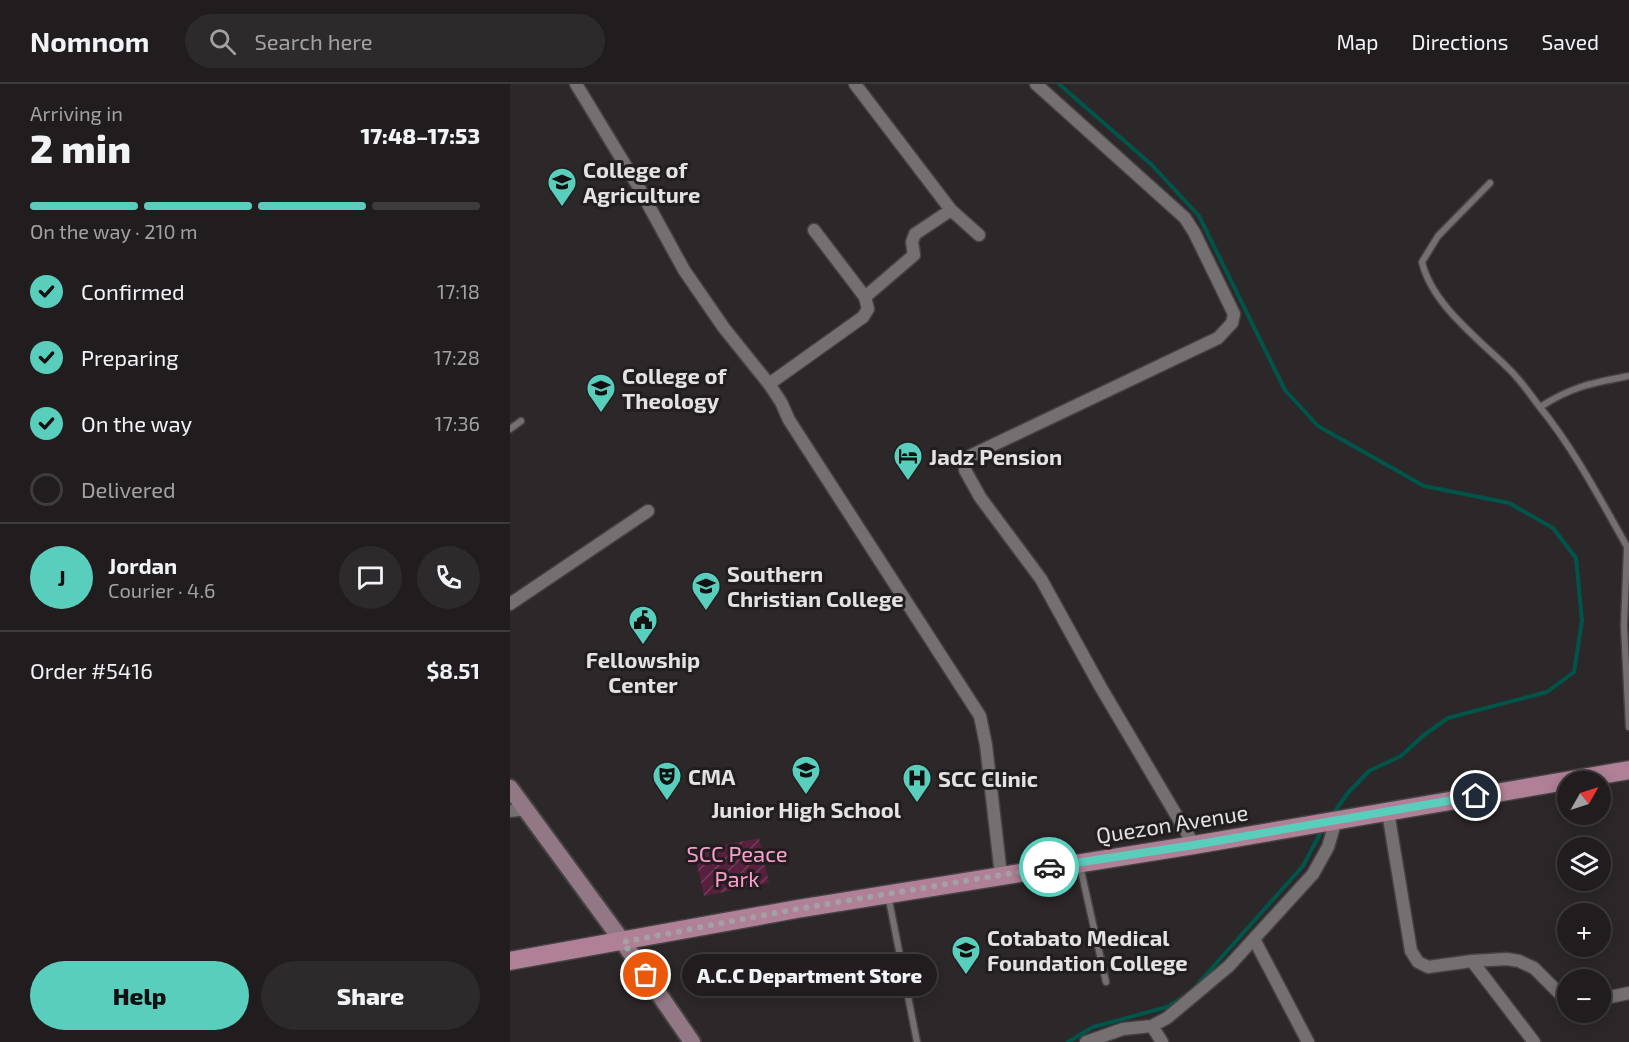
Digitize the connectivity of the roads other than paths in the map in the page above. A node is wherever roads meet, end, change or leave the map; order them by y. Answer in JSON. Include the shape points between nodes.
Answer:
{"nodes":[{"id":1,"x":576,"y":84,"type":"edge"},
{"id":2,"x":855,"y":84,"type":"edge"},
{"id":3,"x":1036,"y":84,"type":"edge"},
{"id":4,"x":1490,"y":183,"type":"dead end"},
{"id":5,"x":951,"y":210,"type":"junction"},
{"id":6,"x":814,"y":230,"type":"dead end"},
{"id":7,"x":980,"y":236,"type":"dead end"},
{"id":8,"x":866,"y":297,"type":"junction"},
{"id":9,"x":1629,"y":376,"type":"edge"},
{"id":10,"x":769,"y":384,"type":"junction"},
{"id":11,"x":1540,"y":407,"type":"junction"},
{"id":12,"x":521,"y":421,"type":"dead end"},
{"id":13,"x":510,"y":429,"type":"edge"},
{"id":14,"x":648,"y":511,"type":"dead end"},
{"id":15,"x":1628,"y":548,"type":"edge"},
{"id":16,"x":510,"y":604,"type":"edge"},
{"id":17,"x":1627,"y":625,"type":"edge"},
{"id":18,"x":1629,"y":727,"type":"edge"},
{"id":19,"x":1629,"y":770,"type":"edge"},
{"id":20,"x":510,"y":788,"type":"edge"},
{"id":21,"x":518,"y":810,"type":"edge"},
{"id":22,"x":1388,"y":812,"type":"junction"},
{"id":23,"x":1336,"y":820,"type":"junction"},
{"id":24,"x":1194,"y":845,"type":"junction"},
{"id":25,"x":1079,"y":862,"type":"junction"},
{"id":26,"x":1001,"y":875,"type":"junction"},
{"id":27,"x":888,"y":894,"type":"junction"},
{"id":28,"x":1254,"y":939,"type":"junction"},
{"id":29,"x":623,"y":942,"type":"junction"},
{"id":30,"x":510,"y":961,"type":"edge"},
{"id":31,"x":1472,"y":961,"type":"junction"},
{"id":32,"x":1106,"y":982,"type":"dead end"},
{"id":33,"x":1557,"y":991,"type":"edge"},
{"id":34,"x":1629,"y":993,"type":"edge"},
{"id":35,"x":1611,"y":997,"type":"edge"},
{"id":36,"x":1152,"y":1026,"type":"junction"},
{"id":37,"x":692,"y":1042,"type":"edge"},
{"id":38,"x":917,"y":1042,"type":"edge"},
{"id":39,"x":1086,"y":1042,"type":"edge"},
{"id":40,"x":1162,"y":1042,"type":"edge"},
{"id":41,"x":1308,"y":1042,"type":"edge"},
{"id":42,"x":1533,"y":1042,"type":"edge"}],
"edges":[{"from":1,"to":10,"type":"street","via":[[684,270]]},
{"from":2,"to":5,"type":"street"},
{"from":3,"to":24,"type":"street","via":[[1185,218],[1234,314],[1232,323],[1218,338],[972,455],[965,470],[980,497],[1041,579]]},
{"from":4,"to":11,"type":"lane","via":[[1438,236],[1422,262],[1439,298],[1512,372]]},
{"from":5,"to":7,"type":"street"},
{"from":5,"to":8,"type":"street","via":[[915,234],[914,255]]},
{"from":6,"to":8,"type":"street"},
{"from":8,"to":10,"type":"street","via":[[868,309],[863,317]]},
{"from":9,"to":11,"type":"lane","via":[[1576,387]]},
{"from":10,"to":26,"type":"street","via":[[980,716]]},
{"from":11,"to":15,"type":"lane","via":[[1569,446]]},
{"from":12,"to":13,"type":"lane"},
{"from":14,"to":16,"type":"street"},
{"from":15,"to":17,"type":"lane"},
{"from":17,"to":18,"type":"lane"},
{"from":19,"to":22,"type":"main road","name":"Quezon Avenue"},
{"from":20,"to":21,"type":"street"},
{"from":21,"to":29,"type":"street"},
{"from":22,"to":23,"type":"main road","name":"Quezon Avenue"},
{"from":22,"to":31,"type":"street","via":[[1411,951],[1418,962],[1428,967]]},
{"from":23,"to":24,"type":"main road","name":"Quezon Avenue"},
{"from":23,"to":28,"type":"street","via":[[1328,847],[1313,874]]},
{"from":24,"to":25,"type":"main road","name":"Quezon Avenue"},
{"from":25,"to":26,"type":"main road","name":"Quezon Avenue"},
{"from":25,"to":32,"type":"lane"},
{"from":26,"to":27,"type":"main road","name":"Quezon Avenue"},
{"from":27,"to":29,"type":"main road","name":"Quezon Avenue"},
{"from":27,"to":38,"type":"lane"},
{"from":28,"to":36,"type":"street","via":[[1175,1013]]},
{"from":28,"to":41,"type":"street"},
{"from":29,"to":30,"type":"main road","name":"Quezon Avenue"},
{"from":29,"to":37,"type":"street"},
{"from":31,"to":33,"type":"street","via":[[1507,959],[1526,963]]},
{"from":31,"to":42,"type":"street"},
{"from":34,"to":35,"type":"street"},
{"from":36,"to":39,"type":"street","via":[[1123,1029]]},
{"from":36,"to":40,"type":"street"}]}
